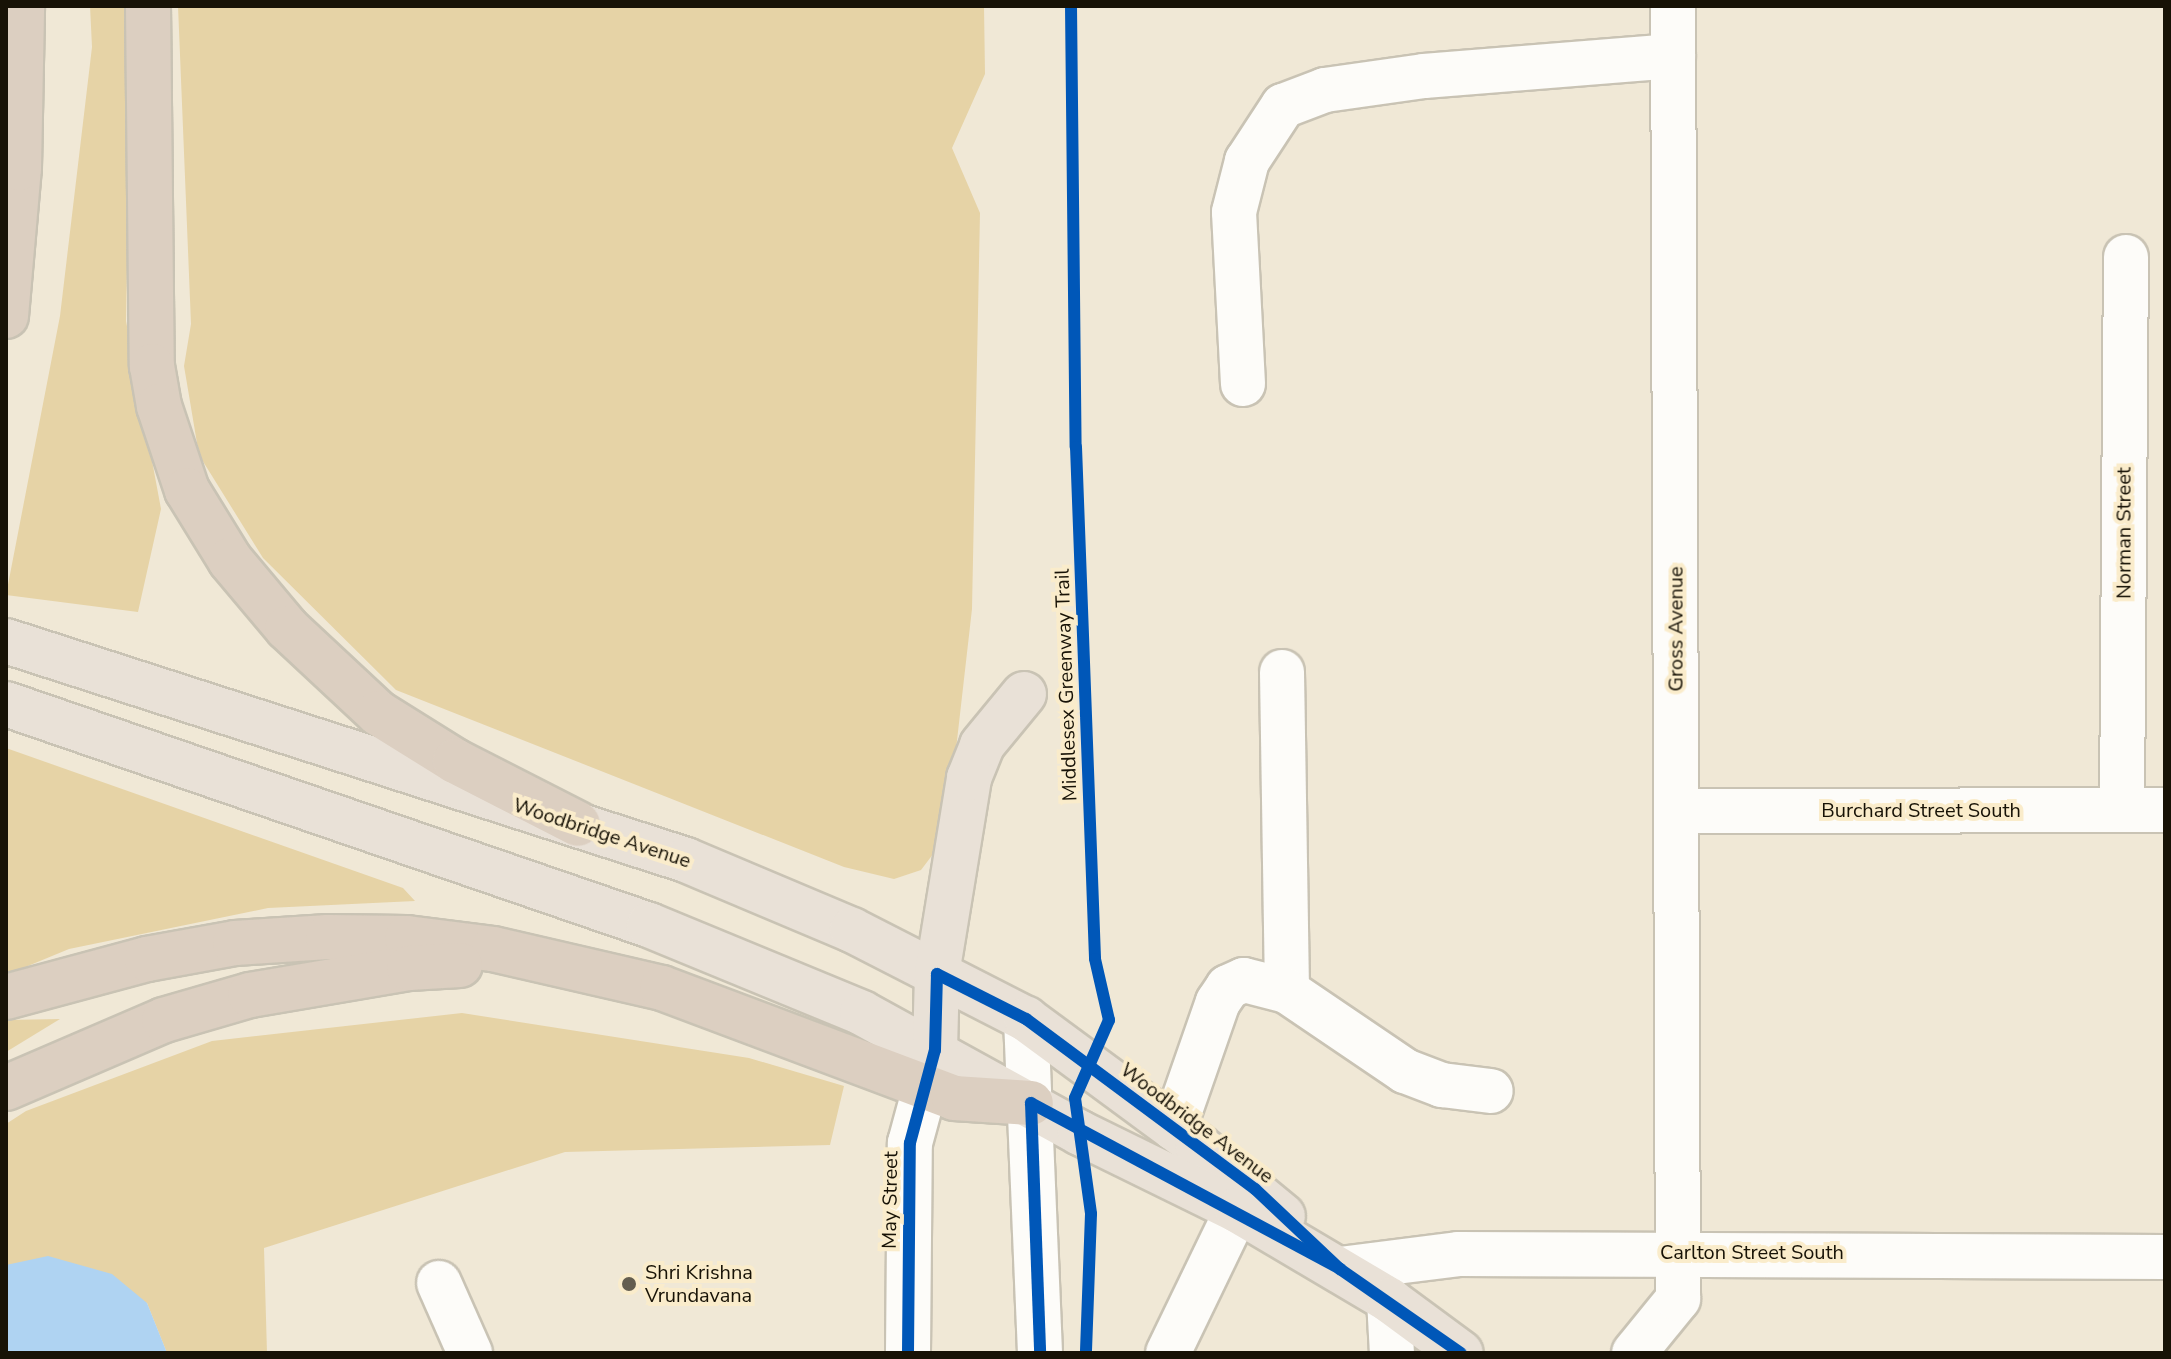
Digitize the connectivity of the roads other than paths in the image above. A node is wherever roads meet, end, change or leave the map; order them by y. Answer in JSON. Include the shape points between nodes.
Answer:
{"nodes":[{"id":1,"x":148,"y":6,"type":"edge"},
{"id":2,"x":1673,"y":6,"type":"edge"},
{"id":3,"x":15,"y":16,"type":"edge"},
{"id":4,"x":1673,"y":56,"type":"junction"},
{"id":5,"x":2126,"y":257,"type":"dead end"},
{"id":6,"x":6,"y":316,"type":"edge"},
{"id":7,"x":1243,"y":384,"type":"dead end"},
{"id":8,"x":6,"y":641,"type":"edge"},
{"id":9,"x":1282,"y":672,"type":"dead end"},
{"id":10,"x":1024,"y":694,"type":"dead end"},
{"id":11,"x":6,"y":704,"type":"edge"},
{"id":12,"x":2122,"y":810,"type":"junction"},
{"id":13,"x":2165,"y":810,"type":"edge"},
{"id":14,"x":1677,"y":811,"type":"junction"},
{"id":15,"x":578,"y":824,"type":"junction"},
{"id":16,"x":582,"y":968,"type":"junction"},
{"id":17,"x":937,"y":974,"type":"junction"},
{"id":18,"x":1287,"y":991,"type":"junction"},
{"id":19,"x":6,"y":997,"type":"edge"},
{"id":20,"x":1026,"y":1019,"type":"junction"},
{"id":21,"x":930,"y":1070,"type":"junction"},
{"id":22,"x":6,"y":1088,"type":"edge"},
{"id":23,"x":1491,"y":1091,"type":"dead end"},
{"id":24,"x":1031,"y":1103,"type":"junction"},
{"id":25,"x":1174,"y":1128,"type":"junction"},
{"id":26,"x":1237,"y":1210,"type":"junction"},
{"id":27,"x":1675,"y":1251,"type":"junction"},
{"id":28,"x":2165,"y":1257,"type":"edge"},
{"id":29,"x":1340,"y":1269,"type":"junction"},
{"id":30,"x":439,"y":1283,"type":"dead end"},
{"id":31,"x":1389,"y":1300,"type":"junction"},
{"id":32,"x":470,"y":1353,"type":"edge"},
{"id":33,"x":908,"y":1353,"type":"edge"},
{"id":34,"x":1040,"y":1353,"type":"edge"},
{"id":35,"x":1168,"y":1353,"type":"edge"},
{"id":36,"x":1392,"y":1353,"type":"edge"},
{"id":37,"x":1461,"y":1353,"type":"edge"},
{"id":38,"x":1634,"y":1353,"type":"edge"}],
"edges":[{"from":1,"to":15,"type":"highway","via":[[152,366],[159,406],[187,490],[230,560],[287,628],[378,713],[455,761]]},
{"from":2,"to":4,"type":"street","name":"Gross Avenue"},
{"from":3,"to":6,"type":"highway","via":[[19,168]]},
{"from":4,"to":7,"type":"street","via":[[1424,76],[1325,90],[1283,106],[1247,161],[1234,212]]},
{"from":4,"to":14,"type":"street","name":"Gross Avenue"},
{"from":5,"to":12,"type":"street","name":"Norman Street"},
{"from":8,"to":15,"type":"main road","name":"Woodbridge Avenue"},
{"from":9,"to":18,"type":"street"},
{"from":10,"to":17,"type":"main road","via":[[982,745],[969,778]]},
{"from":11,"to":21,"type":"main road","via":[[649,925],[862,1013]]},
{"from":12,"to":13,"type":"street","name":"Burchard Street South"},
{"from":12,"to":14,"type":"street","name":"Burchard Street South"},
{"from":14,"to":27,"type":"street","name":"Gross Avenue"},
{"from":15,"to":17,"type":"main road","name":"Woodbridge Avenue","via":[[776,897]]},
{"from":16,"to":19,"type":"highway","via":[[407,938],[328,937],[235,943],[147,959]]},
{"from":16,"to":21,"type":"highway"},
{"from":16,"to":22,"type":"highway","via":[[409,968],[250,995],[164,1020]]},
{"from":17,"to":20,"type":"main road","name":"Woodbridge Avenue"},
{"from":17,"to":21,"type":"main road"},
{"from":18,"to":23,"type":"street","via":[[1342,1034],[1405,1071],[1442,1085]]},
{"from":18,"to":25,"type":"street","via":[[1244,980],[1228,987]]},
{"from":20,"to":24,"type":"street"},
{"from":20,"to":25,"type":"main road","name":"Woodbridge Avenue"},
{"from":21,"to":24,"type":"highway","via":[[954,1098]]},
{"from":21,"to":33,"type":"street","name":"May Street","via":[[910,1143]]},
{"from":24,"to":26,"type":"main road","name":"Woodbridge Avenue","via":[[1080,1133]]},
{"from":24,"to":34,"type":"street"},
{"from":25,"to":29,"type":"main road","name":"Woodbridge Avenue","via":[[1255,1189]]},
{"from":26,"to":29,"type":"main road","name":"Woodbridge Avenue"},
{"from":26,"to":35,"type":"street"},
{"from":27,"to":28,"type":"street","name":"Carlton Street South"},
{"from":27,"to":29,"type":"street","name":"Carlton Street South","via":[[1458,1254]]},
{"from":27,"to":38,"type":"street","name":"Gross Avenue","via":[[1678,1299]]},
{"from":29,"to":31,"type":"main road","name":"Woodbridge Avenue"},
{"from":30,"to":32,"type":"street"},
{"from":31,"to":36,"type":"street"},
{"from":31,"to":37,"type":"main road","name":"Woodbridge Avenue"}]}
